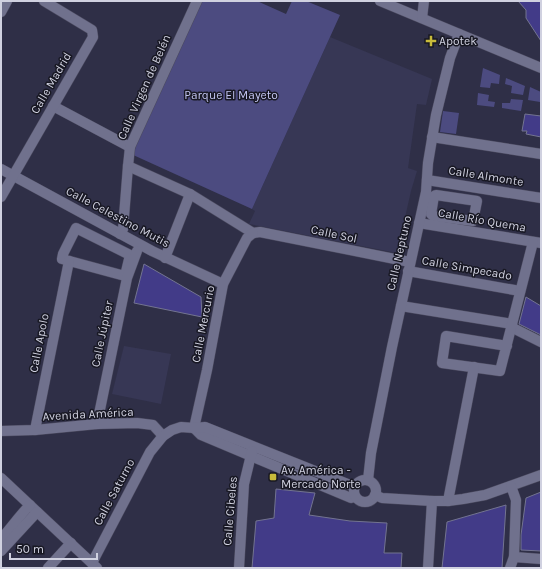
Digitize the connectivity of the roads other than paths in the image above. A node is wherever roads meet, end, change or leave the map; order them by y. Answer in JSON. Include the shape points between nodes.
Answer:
{"nodes":[{"id":1,"x":7,"y":1,"type":"edge"},
{"id":2,"x":44,"y":1,"type":"edge"},
{"id":3,"x":197,"y":1,"type":"edge"},
{"id":4,"x":380,"y":1,"type":"edge"},
{"id":5,"x":424,"y":1,"type":"edge"},
{"id":6,"x":1,"y":12,"type":"edge"},
{"id":7,"x":422,"y":18,"type":"junction"},
{"id":8,"x":459,"y":34,"type":"junction"},
{"id":9,"x":541,"y":68,"type":"edge"},
{"id":10,"x":53,"y":106,"type":"junction"},
{"id":11,"x":432,"y":137,"type":"junction"},
{"id":12,"x":130,"y":147,"type":"junction"},
{"id":13,"x":541,"y":154,"type":"edge"},
{"id":14,"x":128,"y":166,"type":"junction"},
{"id":15,"x":1,"y":169,"type":"edge"},
{"id":16,"x":14,"y":176,"type":"junction"},
{"id":17,"x":427,"y":180,"type":"junction"},
{"id":18,"x":190,"y":194,"type":"junction"},
{"id":19,"x":1,"y":197,"type":"edge"},
{"id":20,"x":541,"y":198,"type":"edge"},
{"id":21,"x":419,"y":223,"type":"junction"},
{"id":22,"x":253,"y":233,"type":"junction"},
{"id":23,"x":120,"y":234,"type":"junction"},
{"id":24,"x":537,"y":243,"type":"edge"},
{"id":25,"x":137,"y":250,"type":"dead end"},
{"id":26,"x":165,"y":258,"type":"junction"},
{"id":27,"x":69,"y":261,"type":"junction"},
{"id":28,"x":409,"y":266,"type":"junction"},
{"id":29,"x":224,"y":284,"type":"junction"},
{"id":30,"x":520,"y":291,"type":"junction"},
{"id":31,"x":400,"y":306,"type":"junction"},
{"id":32,"x":512,"y":326,"type":"junction"},
{"id":33,"x":541,"y":342,"type":"edge"},
{"id":34,"x":507,"y":346,"type":"junction"},
{"id":35,"x":474,"y":367,"type":"junction"},
{"id":36,"x":97,"y":424,"type":"junction"},
{"id":37,"x":194,"y":428,"type":"junction"},
{"id":38,"x":35,"y":430,"type":"junction"},
{"id":39,"x":1,"y":431,"type":"edge"},
{"id":40,"x":163,"y":436,"type":"junction"},
{"id":41,"x":254,"y":447,"type":"junction"},
{"id":42,"x":250,"y":456,"type":"junction"},
{"id":43,"x":541,"y":475,"type":"edge"},
{"id":44,"x":1,"y":478,"type":"edge"},
{"id":45,"x":368,"y":480,"type":"junction"},
{"id":46,"x":355,"y":486,"type":"junction"},
{"id":47,"x":511,"y":486,"type":"junction"},
{"id":48,"x":376,"y":495,"type":"junction"},
{"id":49,"x":355,"y":497,"type":"junction"},
{"id":50,"x":432,"y":501,"type":"junction"},
{"id":51,"x":448,"y":501,"type":"junction"},
{"id":52,"x":33,"y":508,"type":"junction"},
{"id":53,"x":1,"y":539,"type":"edge"},
{"id":54,"x":70,"y":543,"type":"junction"},
{"id":55,"x":1,"y":551,"type":"edge"},
{"id":56,"x":514,"y":557,"type":"junction"},
{"id":57,"x":541,"y":559,"type":"edge"},
{"id":58,"x":94,"y":565,"type":"edge"},
{"id":59,"x":48,"y":568,"type":"edge"},
{"id":60,"x":239,"y":568,"type":"edge"},
{"id":61,"x":428,"y":568,"type":"edge"},
{"id":62,"x":510,"y":568,"type":"edge"}],
"edges":[{"from":1,"to":6,"type":"street"},
{"from":2,"to":10,"type":"street","name":"Calle Madrid","via":[[92,30],[93,37]]},
{"from":3,"to":12,"type":"street","name":"Calle Virgen de Belén"},
{"from":4,"to":7,"type":"street"},
{"from":5,"to":7,"type":"street"},
{"from":7,"to":8,"type":"street"},
{"from":8,"to":9,"type":"street"},
{"from":8,"to":11,"type":"street","name":"Calle Neptuno","via":[[450,58]]},
{"from":10,"to":12,"type":"street"},
{"from":10,"to":16,"type":"street","name":"Calle Madrid"},
{"from":11,"to":13,"type":"street"},
{"from":11,"to":17,"type":"street","name":"Calle Neptuno"},
{"from":12,"to":14,"type":"street","name":"Calle Virgen de Belén"},
{"from":14,"to":18,"type":"street"},
{"from":14,"to":23,"type":"street","name":"Calle Virgen de Belén","via":[[123,229]]},
{"from":15,"to":16,"type":"street","name":"Calle Celestino Mutis"},
{"from":16,"to":19,"type":"street","name":"Calle Madrid"},
{"from":16,"to":23,"type":"street","name":"Calle Celestino Mutis"},
{"from":17,"to":20,"type":"street","name":"Calle Almonte"},
{"from":17,"to":21,"type":"street","name":"Calle Neptuno"},
{"from":18,"to":22,"type":"street"},
{"from":18,"to":26,"type":"street"},
{"from":21,"to":24,"type":"street","name":"Calle Río Quema"},
{"from":21,"to":28,"type":"street","name":"Calle Neptuno"},
{"from":22,"to":28,"type":"street","name":"Calle Sol","via":[[260,232]]},
{"from":22,"to":29,"type":"street","name":"Calle Mercurio","via":[[247,238]]},
{"from":23,"to":26,"type":"street","name":"Calle Celestino Mutis"},
{"from":24,"to":30,"type":"street"},
{"from":25,"to":36,"type":"street","name":"Calle Júpiter","via":[[127,278]]},
{"from":26,"to":29,"type":"street","name":"Calle Celestino Mutis"},
{"from":27,"to":27,"type":"street","via":[[125,276],[130,255],[76,228],[63,254],[62,259]]},
{"from":27,"to":38,"type":"street","name":"Calle Apolo"},
{"from":28,"to":30,"type":"street","name":"Calle Simpecado"},
{"from":28,"to":31,"type":"street","name":"Calle Neptuno"},
{"from":29,"to":37,"type":"street","name":"Calle Mercurio"},
{"from":30,"to":32,"type":"street"},
{"from":31,"to":32,"type":"street"},
{"from":31,"to":45,"type":"street","name":"Calle Neptuno"},
{"from":32,"to":33,"type":"street"},
{"from":32,"to":34,"type":"street"},
{"from":34,"to":35,"type":"street","via":[[500,371]]},
{"from":34,"to":35,"type":"street","via":[[446,336],[442,362]]},
{"from":35,"to":51,"type":"street"},
{"from":36,"to":38,"type":"street","name":"Avenida América"},
{"from":36,"to":40,"type":"street","name":"Avenida América","via":[[153,425]]},
{"from":37,"to":40,"type":"street","via":[[181,427]]},
{"from":37,"to":41,"type":"street","via":[[205,427]]},
{"from":37,"to":42,"type":"street","via":[[201,435]]},
{"from":38,"to":39,"type":"street","name":"Avenida América"},
{"from":40,"to":58,"type":"street","name":"Calle Saturno","via":[[150,452]]},
{"from":41,"to":42,"type":"street"},
{"from":41,"to":46,"type":"street"},
{"from":42,"to":49,"type":"street","via":[[351,498]]},
{"from":42,"to":60,"type":"street","name":"Calle Cibeles","via":[[244,484]]},
{"from":43,"to":47,"type":"street"},
{"from":44,"to":52,"type":"street"},
{"from":45,"to":46,"type":"street","via":[[360,480]]},
{"from":45,"to":48,"type":"street","via":[[374,484]]},
{"from":46,"to":49,"type":"street"},
{"from":47,"to":51,"type":"street","via":[[484,496]]},
{"from":47,"to":56,"type":"street","via":[[516,500]]},
{"from":48,"to":49,"type":"street","via":[[371,501],[364,502]]},
{"from":48,"to":50,"type":"street","via":[[382,498]]},
{"from":50,"to":51,"type":"street"},
{"from":50,"to":61,"type":"street"},
{"from":52,"to":53,"type":"street","via":[[20,515]]},
{"from":52,"to":54,"type":"street"},
{"from":52,"to":55,"type":"street"},
{"from":54,"to":58,"type":"street"},
{"from":54,"to":59,"type":"street"},
{"from":56,"to":57,"type":"street"},
{"from":56,"to":62,"type":"street"}]}
